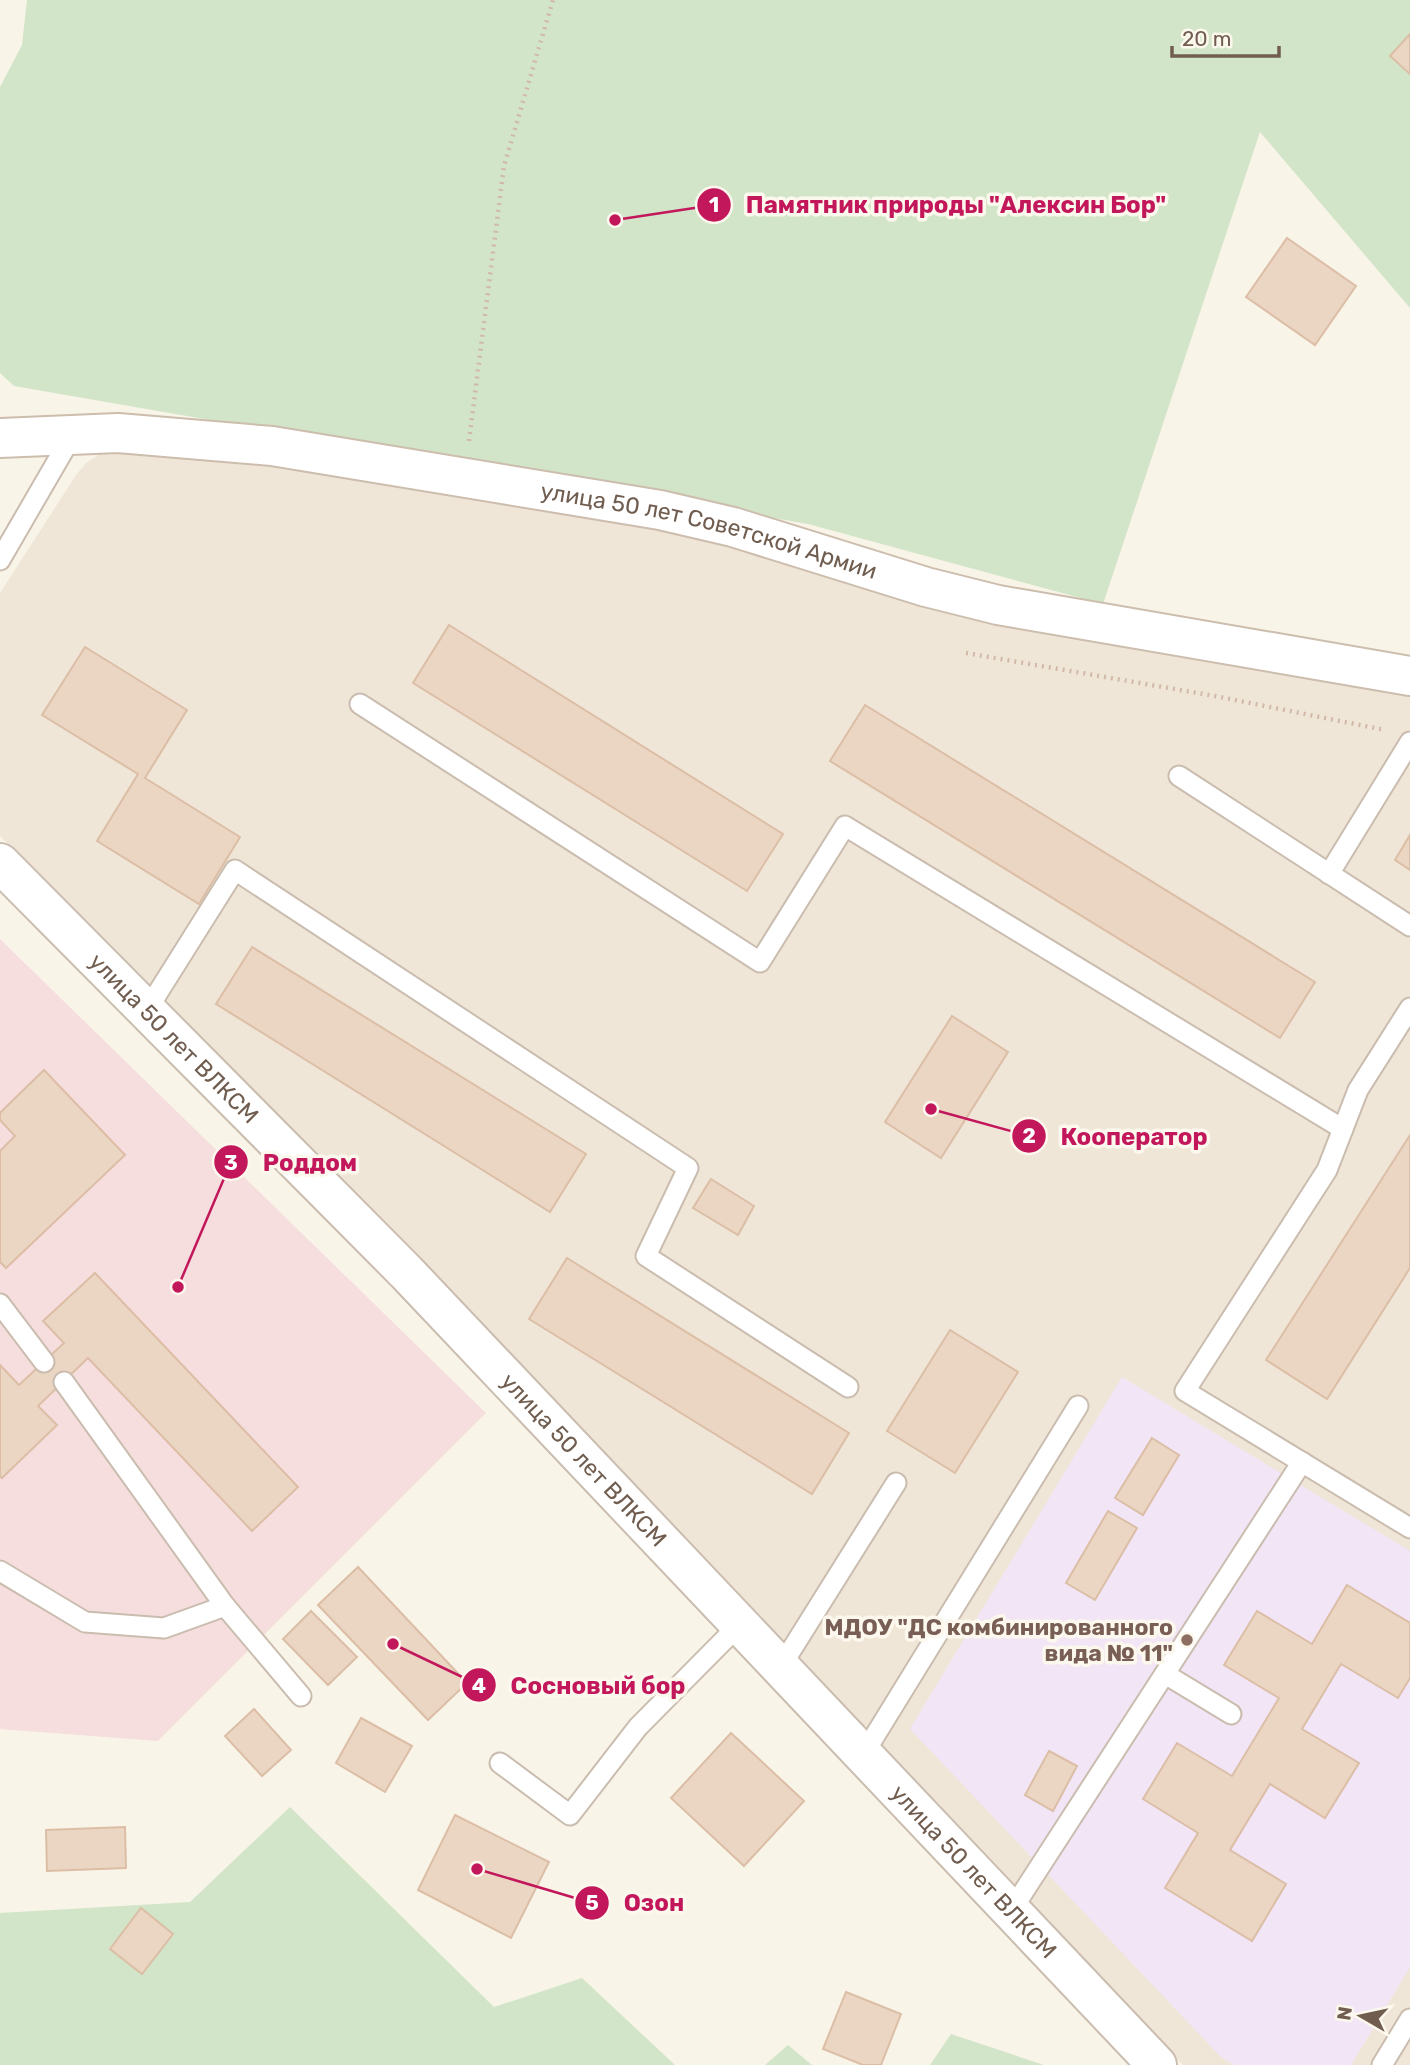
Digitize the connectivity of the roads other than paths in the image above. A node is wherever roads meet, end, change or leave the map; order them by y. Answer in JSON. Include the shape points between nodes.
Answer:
{"nodes":[{"id":1,"x":73,"y":434,"type":"junction"},
{"id":2,"x":0,"y":439,"type":"edge"},
{"id":3,"x":0,"y":560,"type":"edge"},
{"id":4,"x":1410,"y":676,"type":"edge"},
{"id":5,"x":360,"y":704,"type":"dead end"},
{"id":6,"x":1403,"y":737,"type":"edge"},
{"id":7,"x":1179,"y":776,"type":"dead end"},
{"id":8,"x":0,"y":863,"type":"edge"},
{"id":9,"x":1329,"y":874,"type":"junction"},
{"id":10,"x":1410,"y":926,"type":"edge"},
{"id":11,"x":1410,"y":1008,"type":"edge"},
{"id":12,"x":147,"y":1010,"type":"junction"},
{"id":13,"x":1343,"y":1129,"type":"junction"},
{"id":14,"x":0,"y":1304,"type":"edge"},
{"id":15,"x":44,"y":1362,"type":"dead end"},
{"id":16,"x":64,"y":1382,"type":"dead end"},
{"id":17,"x":848,"y":1387,"type":"dead end"},
{"id":18,"x":1078,"y":1406,"type":"dead end"},
{"id":19,"x":1302,"y":1462,"type":"junction"},
{"id":20,"x":896,"y":1483,"type":"dead end"},
{"id":21,"x":1410,"y":1528,"type":"edge"},
{"id":22,"x":0,"y":1571,"type":"edge"},
{"id":23,"x":225,"y":1606,"type":"junction"},
{"id":24,"x":739,"y":1625,"type":"junction"},
{"id":25,"x":780,"y":1668,"type":"junction"},
{"id":26,"x":1164,"y":1674,"type":"junction"},
{"id":27,"x":301,"y":1696,"type":"dead end"},
{"id":28,"x":1231,"y":1714,"type":"dead end"},
{"id":29,"x":863,"y":1755,"type":"junction"},
{"id":30,"x":500,"y":1763,"type":"dead end"},
{"id":31,"x":1011,"y":1911,"type":"junction"},
{"id":32,"x":1410,"y":2019,"type":"edge"},
{"id":33,"x":1157,"y":2065,"type":"edge"},
{"id":34,"x":1382,"y":2065,"type":"edge"}],
"edges":[{"from":1,"to":2,"type":"street","name":"улица 50 лет Советской Армии"},
{"from":1,"to":3,"type":"lane"},
{"from":1,"to":4,"type":"street","name":"улица 50 лет Советской Армии","via":[[118,433],[272,446],[660,510],[998,605]]},
{"from":5,"to":13,"type":"lane","via":[[760,962],[845,826]]},
{"from":6,"to":9,"type":"lane"},
{"from":7,"to":9,"type":"lane"},
{"from":8,"to":12,"type":"street","name":"улица 50 лет ВЛКСМ"},
{"from":9,"to":10,"type":"lane"},
{"from":11,"to":13,"type":"lane","via":[[1358,1090]]},
{"from":12,"to":17,"type":"lane","via":[[234,870],[688,1168],[646,1256]]},
{"from":12,"to":24,"type":"street","name":"улица 50 лет ВЛКСМ","via":[[407,1273]]},
{"from":13,"to":19,"type":"lane","via":[[1327,1170],[1185,1391]]},
{"from":14,"to":15,"type":"lane"},
{"from":16,"to":23,"type":"lane"},
{"from":18,"to":29,"type":"lane"},
{"from":19,"to":21,"type":"lane"},
{"from":19,"to":26,"type":"lane"},
{"from":20,"to":25,"type":"lane"},
{"from":22,"to":23,"type":"lane","via":[[85,1622],[164,1628]]},
{"from":23,"to":27,"type":"lane"},
{"from":24,"to":25,"type":"street","name":"улица 50 лет ВЛКСМ"},
{"from":24,"to":30,"type":"lane","via":[[638,1727],[570,1815]]},
{"from":25,"to":29,"type":"street","name":"улица 50 лет ВЛКСМ"},
{"from":26,"to":28,"type":"lane"},
{"from":26,"to":31,"type":"lane"},
{"from":29,"to":31,"type":"street","name":"улица 50 лет ВЛКСМ"},
{"from":31,"to":33,"type":"street","name":"улица 50 лет ВЛКСМ"},
{"from":32,"to":34,"type":"lane"}]}
